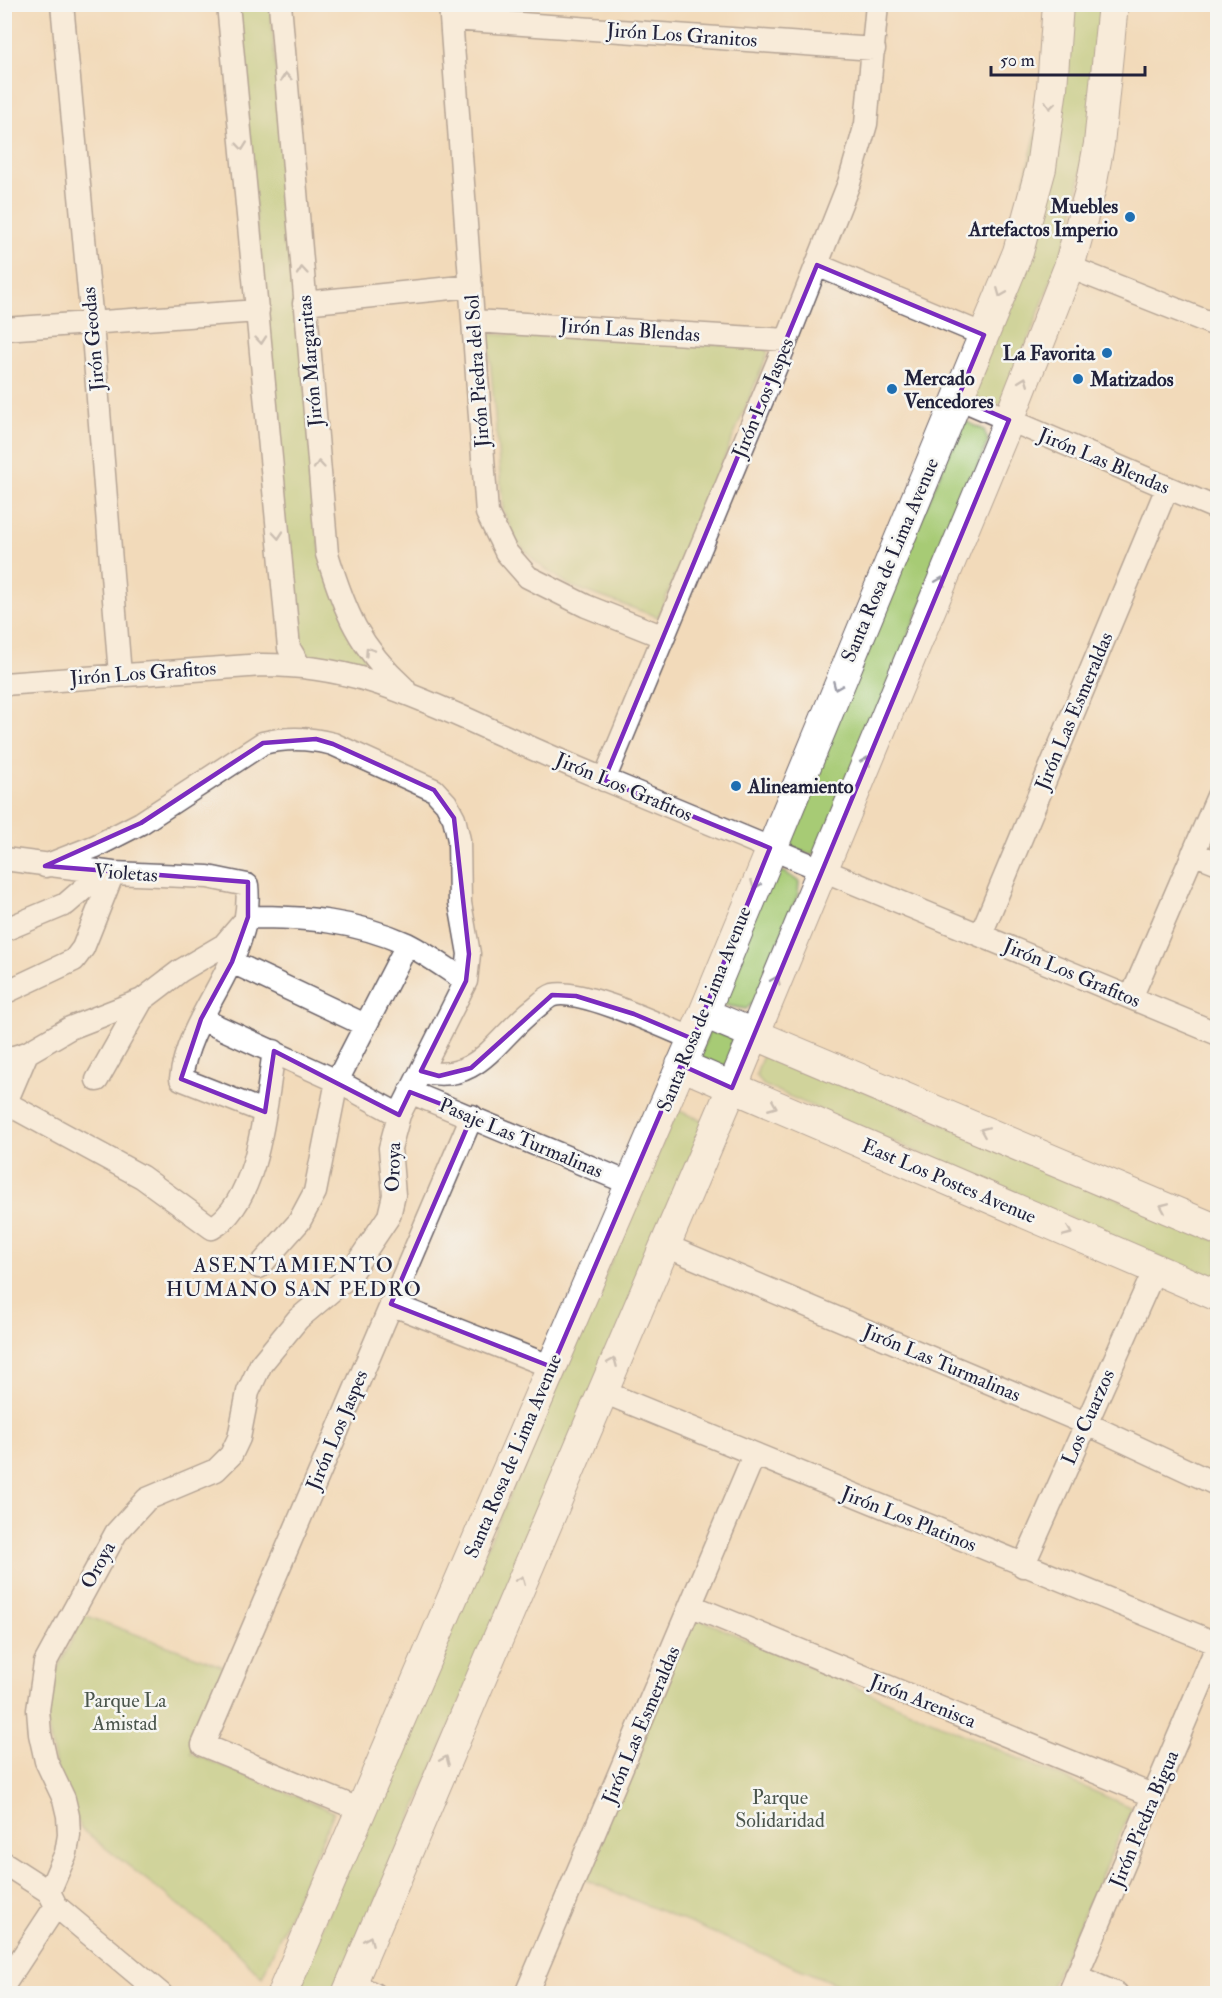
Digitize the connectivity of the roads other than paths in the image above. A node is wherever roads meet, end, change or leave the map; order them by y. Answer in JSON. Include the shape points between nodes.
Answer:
{"nodes":[{"id":1,"x":62,"y":4,"type":"edge"},
{"id":2,"x":228,"y":4,"type":"edge"},
{"id":3,"x":280,"y":4,"type":"edge"},
{"id":4,"x":878,"y":4,"type":"edge"},
{"id":5,"x":1058,"y":4,"type":"edge"},
{"id":6,"x":1113,"y":4,"type":"edge"},
{"id":7,"x":452,"y":12,"type":"edge"},
{"id":8,"x":874,"y":49,"type":"junction"},
{"id":9,"x":817,"y":265,"type":"junction"},
{"id":10,"x":1069,"y":267,"type":"junction"},
{"id":11,"x":471,"y":286,"type":"junction"},
{"id":12,"x":304,"y":303,"type":"junction"},
{"id":13,"x":258,"y":311,"type":"junction"},
{"id":14,"x":474,"y":321,"type":"junction"},
{"id":15,"x":92,"y":323,"type":"junction"},
{"id":16,"x":1218,"y":326,"type":"edge"},
{"id":17,"x":4,"y":329,"type":"edge"},
{"id":18,"x":984,"y":334,"type":"junction"},
{"id":19,"x":787,"y":340,"type":"junction"},
{"id":20,"x":958,"y":398,"type":"junction"},
{"id":21,"x":1009,"y":420,"type":"junction"},
{"id":22,"x":1167,"y":488,"type":"junction"},
{"id":23,"x":1218,"y":510,"type":"edge"},
{"id":24,"x":664,"y":637,"type":"junction"},
{"id":25,"x":299,"y":665,"type":"junction"},
{"id":26,"x":120,"y":675,"type":"junction"},
{"id":27,"x":4,"y":684,"type":"edge"},
{"id":28,"x":410,"y":693,"type":"junction"},
{"id":29,"x":604,"y":780,"type":"junction"},
{"id":30,"x":1218,"y":796,"type":"edge"},
{"id":31,"x":770,"y":848,"type":"junction"},
{"id":32,"x":1193,"y":853,"type":"junction"},
{"id":33,"x":1218,"y":863,"type":"edge"},
{"id":34,"x":19,"y":864,"type":"edge"},
{"id":35,"x":821,"y":869,"type":"junction"},
{"id":36,"x":108,"y":872,"type":"junction"},
{"id":37,"x":248,"y":917,"type":"junction"},
{"id":38,"x":4,"y":930,"type":"edge"},
{"id":39,"x":981,"y":934,"type":"junction"},
{"id":40,"x":407,"y":945,"type":"junction"},
{"id":41,"x":232,"y":962,"type":"junction"},
{"id":42,"x":466,"y":981,"type":"junction"},
{"id":43,"x":4,"y":993,"type":"edge"},
{"id":44,"x":1131,"y":998,"type":"junction"},
{"id":45,"x":142,"y":1000,"type":"junction"},
{"id":46,"x":201,"y":1019,"type":"junction"},
{"id":47,"x":365,"y":1025,"type":"junction"},
{"id":48,"x":1218,"y":1034,"type":"edge"},
{"id":49,"x":754,"y":1035,"type":"junction"},
{"id":50,"x":692,"y":1039,"type":"junction"},
{"id":51,"x":274,"y":1051,"type":"junction"},
{"id":52,"x":27,"y":1053,"type":"junction"},
{"id":53,"x":4,"y":1060,"type":"edge"},
{"id":54,"x":421,"y":1071,"type":"junction"},
{"id":55,"x":97,"y":1080,"type":"dead end"},
{"id":56,"x":337,"y":1081,"type":"junction"},
{"id":57,"x":732,"y":1088,"type":"junction"},
{"id":58,"x":410,"y":1092,"type":"junction"},
{"id":59,"x":5,"y":1105,"type":"edge"},
{"id":60,"x":265,"y":1112,"type":"junction"},
{"id":61,"x":399,"y":1114,"type":"junction"},
{"id":62,"x":472,"y":1116,"type":"junction"},
{"id":63,"x":631,"y":1184,"type":"junction"},
{"id":64,"x":1218,"y":1230,"type":"edge"},
{"id":65,"x":664,"y":1245,"type":"junction"},
{"id":66,"x":259,"y":1267,"type":"dead end"},
{"id":67,"x":1155,"y":1269,"type":"junction"},
{"id":68,"x":1218,"y":1296,"type":"edge"},
{"id":69,"x":391,"y":1304,"type":"junction"},
{"id":70,"x":552,"y":1367,"type":"junction"},
{"id":71,"x":601,"y":1391,"type":"junction"},
{"id":72,"x":1085,"y":1423,"type":"junction"},
{"id":73,"x":754,"y":1455,"type":"junction"},
{"id":74,"x":1218,"y":1485,"type":"edge"},
{"id":75,"x":1023,"y":1566,"type":"junction"},
{"id":76,"x":692,"y":1606,"type":"junction"},
{"id":77,"x":1218,"y":1644,"type":"edge"},
{"id":78,"x":1154,"y":1796,"type":"junction"},
{"id":79,"x":361,"y":1810,"type":"junction"},
{"id":80,"x":4,"y":1863,"type":"edge"},
{"id":81,"x":52,"y":1899,"type":"junction"},
{"id":82,"x":4,"y":1985,"type":"edge"},
{"id":83,"x":1072,"y":1985,"type":"edge"},
{"id":84,"x":357,"y":1990,"type":"edge"},
{"id":85,"x":161,"y":1994,"type":"edge"},
{"id":86,"x":282,"y":1994,"type":"edge"},
{"id":87,"x":526,"y":1994,"type":"edge"},
{"id":88,"x":1116,"y":1994,"type":"edge"}],
"edges":[{"from":1,"to":15,"type":"street","name":"Jirón Geodas"},
{"from":2,"to":13,"type":"street","one_way":true},
{"from":12,"to":3,"type":"street","name":"Jirón Margaritas","one_way":true},
{"from":4,"to":8,"type":"street","name":"Jirón Los Jaspes"},
{"from":5,"to":18,"type":"main road","name":"Santa Rosa de Lima Avenue","one_way":true,"via":[[1041,168],[1018,252]]},
{"from":6,"to":10,"type":"main road","via":[[1099,144]]},
{"from":7,"to":8,"type":"street","name":"Jirón Los Granitos"},
{"from":7,"to":11,"type":"street","name":"Jirón Piedra del Sol"},
{"from":8,"to":9,"type":"street","name":"Jirón Los Jaspes","via":[[866,124],[849,183]]},
{"from":9,"to":18,"type":"street"},
{"from":9,"to":19,"type":"street","name":"Jirón Los Jaspes"},
{"from":10,"to":16,"type":"street"},
{"from":21,"to":10,"type":"main road","one_way":true},
{"from":11,"to":12,"type":"street"},
{"from":11,"to":14,"type":"street","name":"Jirón Piedra del Sol"},
{"from":28,"to":12,"type":"street","name":"Jirón Margaritas","one_way":true,"via":[[379,665],[360,637],[346,610],[327,554]]},
{"from":13,"to":15,"type":"street"},
{"from":13,"to":25,"type":"street","one_way":true,"via":[[289,648]]},
{"from":14,"to":19,"type":"street","name":"Jirón Las Blendas"},
{"from":14,"to":24,"type":"street","name":"Jirón Piedra del Sol","via":[[487,513],[506,552],[528,577],[586,606]]},
{"from":15,"to":17,"type":"street"},
{"from":15,"to":26,"type":"street","name":"Jirón Geodas"},
{"from":18,"to":20,"type":"main road","name":"Santa Rosa de Lima Avenue"},
{"from":19,"to":24,"type":"street","name":"Jirón Los Jaspes"},
{"from":20,"to":21,"type":"street","name":"Jirón Las Blendas"},
{"from":20,"to":31,"type":"main road","name":"Santa Rosa de Lima Avenue","one_way":true},
{"from":21,"to":22,"type":"street","name":"Jirón Las Blendas"},
{"from":35,"to":21,"type":"main road","one_way":true},
{"from":22,"to":23,"type":"street","name":"Jirón Las Blendas"},
{"from":22,"to":39,"type":"street","name":"Jirón Las Esmeraldas"},
{"from":24,"to":29,"type":"street","name":"Jirón Los Jaspes"},
{"from":25,"to":26,"type":"street","name":"Jirón Los Grafitos"},
{"from":25,"to":28,"type":"street","name":"Jirón Los Grafitos","via":[[336,670]]},
{"from":26,"to":27,"type":"street","name":"Jirón Los Grafitos"},
{"from":28,"to":29,"type":"street","name":"Jirón Los Grafitos"},
{"from":29,"to":31,"type":"street","name":"Jirón Los Grafitos"},
{"from":30,"to":32,"type":"street"},
{"from":31,"to":35,"type":"street","name":"Jirón Los Grafitos"},
{"from":31,"to":50,"type":"main road","name":"Santa Rosa de Lima Avenue","one_way":true},
{"from":32,"to":33,"type":"street"},
{"from":32,"to":44,"type":"street"},
{"from":34,"to":36,"type":"street","name":"Violetas"},
{"from":34,"to":42,"type":"street","name":"Oroya","via":[[96,846],[141,823],[263,743],[316,739],[434,790],[446,803],[459,840],[460,903],[469,954]]},
{"from":35,"to":39,"type":"street","name":"Jirón Los Grafitos"},
{"from":49,"to":35,"type":"main road","one_way":true},
{"from":36,"to":37,"type":"street","name":"Violetas","via":[[208,877],[248,885]]},
{"from":36,"to":38,"type":"street","via":[[66,904]]},
{"from":36,"to":43,"type":"street","via":[[82,948],[74,960]]},
{"from":37,"to":40,"type":"street","via":[[314,917],[348,924]]},
{"from":37,"to":41,"type":"street"},
{"from":37,"to":45,"type":"street","via":[[224,945]]},
{"from":39,"to":44,"type":"street","name":"Jirón Los Grafitos"},
{"from":40,"to":42,"type":"street"},
{"from":40,"to":47,"type":"street"},
{"from":41,"to":46,"type":"street"},
{"from":41,"to":47,"type":"street"},
{"from":42,"to":54,"type":"street","name":"Oroya"},
{"from":44,"to":48,"type":"street","name":"Jirón Los Grafitos"},
{"from":45,"to":52,"type":"street","via":[[70,1028]]},
{"from":45,"to":55,"type":"street"},
{"from":46,"to":51,"type":"street"},
{"from":46,"to":60,"type":"street","via":[[181,1079]]},
{"from":47,"to":56,"type":"street"},
{"from":49,"to":50,"type":"main road"},
{"from":49,"to":57,"type":"main road"},
{"from":64,"to":49,"type":"main road","one_way":true},
{"from":50,"to":54,"type":"street","via":[[615,1008],[576,996],[552,995],[471,1068],[440,1076]]},
{"from":50,"to":57,"type":"main road","name":"East Los Postes Avenue"},
{"from":50,"to":63,"type":"main road","name":"Santa Rosa de Lima Avenue"},
{"from":51,"to":56,"type":"street"},
{"from":51,"to":60,"type":"street"},
{"from":52,"to":53,"type":"street"},
{"from":52,"to":59,"type":"street"},
{"from":54,"to":58,"type":"street","name":"Oroya"},
{"from":56,"to":61,"type":"street"},
{"from":56,"to":66,"type":"street","via":[[315,1192],[299,1222]]},
{"from":57,"to":65,"type":"main road"},
{"from":57,"to":67,"type":"main road","name":"East Los Postes Avenue","one_way":true},
{"from":58,"to":61,"type":"street","name":"Oroya"},
{"from":58,"to":62,"type":"street","name":"Pasaje Las Turmalinas"},
{"from":59,"to":60,"type":"street","via":[[142,1176],[212,1228],[231,1212],[247,1182]]},
{"from":61,"to":81,"type":"street","name":"Oroya","via":[[390,1148],[394,1195],[388,1216],[372,1242],[348,1277],[298,1319],[261,1364],[248,1392],[239,1438],[231,1455],[216,1470],[147,1499],[116,1533],[45,1663],[38,1710],[40,1734],[46,1761],[66,1808],[69,1835]]},
{"from":62,"to":63,"type":"street","name":"Pasaje Las Turmalinas"},
{"from":62,"to":69,"type":"street","name":"Jirón Los Jaspes"},
{"from":63,"to":70,"type":"main road","name":"Santa Rosa de Lima Avenue"},
{"from":71,"to":65,"type":"main road","one_way":true},
{"from":65,"to":72,"type":"street","name":"Jirón Las Turmalinas"},
{"from":67,"to":68,"type":"main road","name":"East Los Postes Avenue"},
{"from":67,"to":72,"type":"street","name":"Los Cuarzos"},
{"from":69,"to":70,"type":"street"},
{"from":69,"to":79,"type":"street","name":"Jirón Los Jaspes","via":[[203,1744]]},
{"from":70,"to":79,"type":"main road","name":"Santa Rosa de Lima Avenue"},
{"from":71,"to":73,"type":"street","name":"Jirón Los Platinos"},
{"from":84,"to":71,"type":"main road","one_way":true},
{"from":72,"to":74,"type":"street","name":"Jirón Las Turmalinas"},
{"from":72,"to":75,"type":"street","name":"Los Cuarzos"},
{"from":73,"to":75,"type":"street","name":"Jirón Los Platinos"},
{"from":73,"to":76,"type":"street","name":"Jirón Las Esmeraldas"},
{"from":75,"to":77,"type":"street","name":"Jirón Los Platinos"},
{"from":76,"to":78,"type":"street","name":"Jirón Arenisca"},
{"from":76,"to":87,"type":"street","name":"Jirón Las Esmeraldas"},
{"from":77,"to":78,"type":"street","name":"Jirón Piedra Bigua"},
{"from":78,"to":83,"type":"street","name":"Jirón Piedra Bigua"},
{"from":79,"to":86,"type":"main road","name":"Santa Rosa de Lima Avenue"},
{"from":80,"to":81,"type":"street"},
{"from":81,"to":82,"type":"street","name":"Oroya"},
{"from":81,"to":85,"type":"street"},
{"from":83,"to":88,"type":"street"}]}
